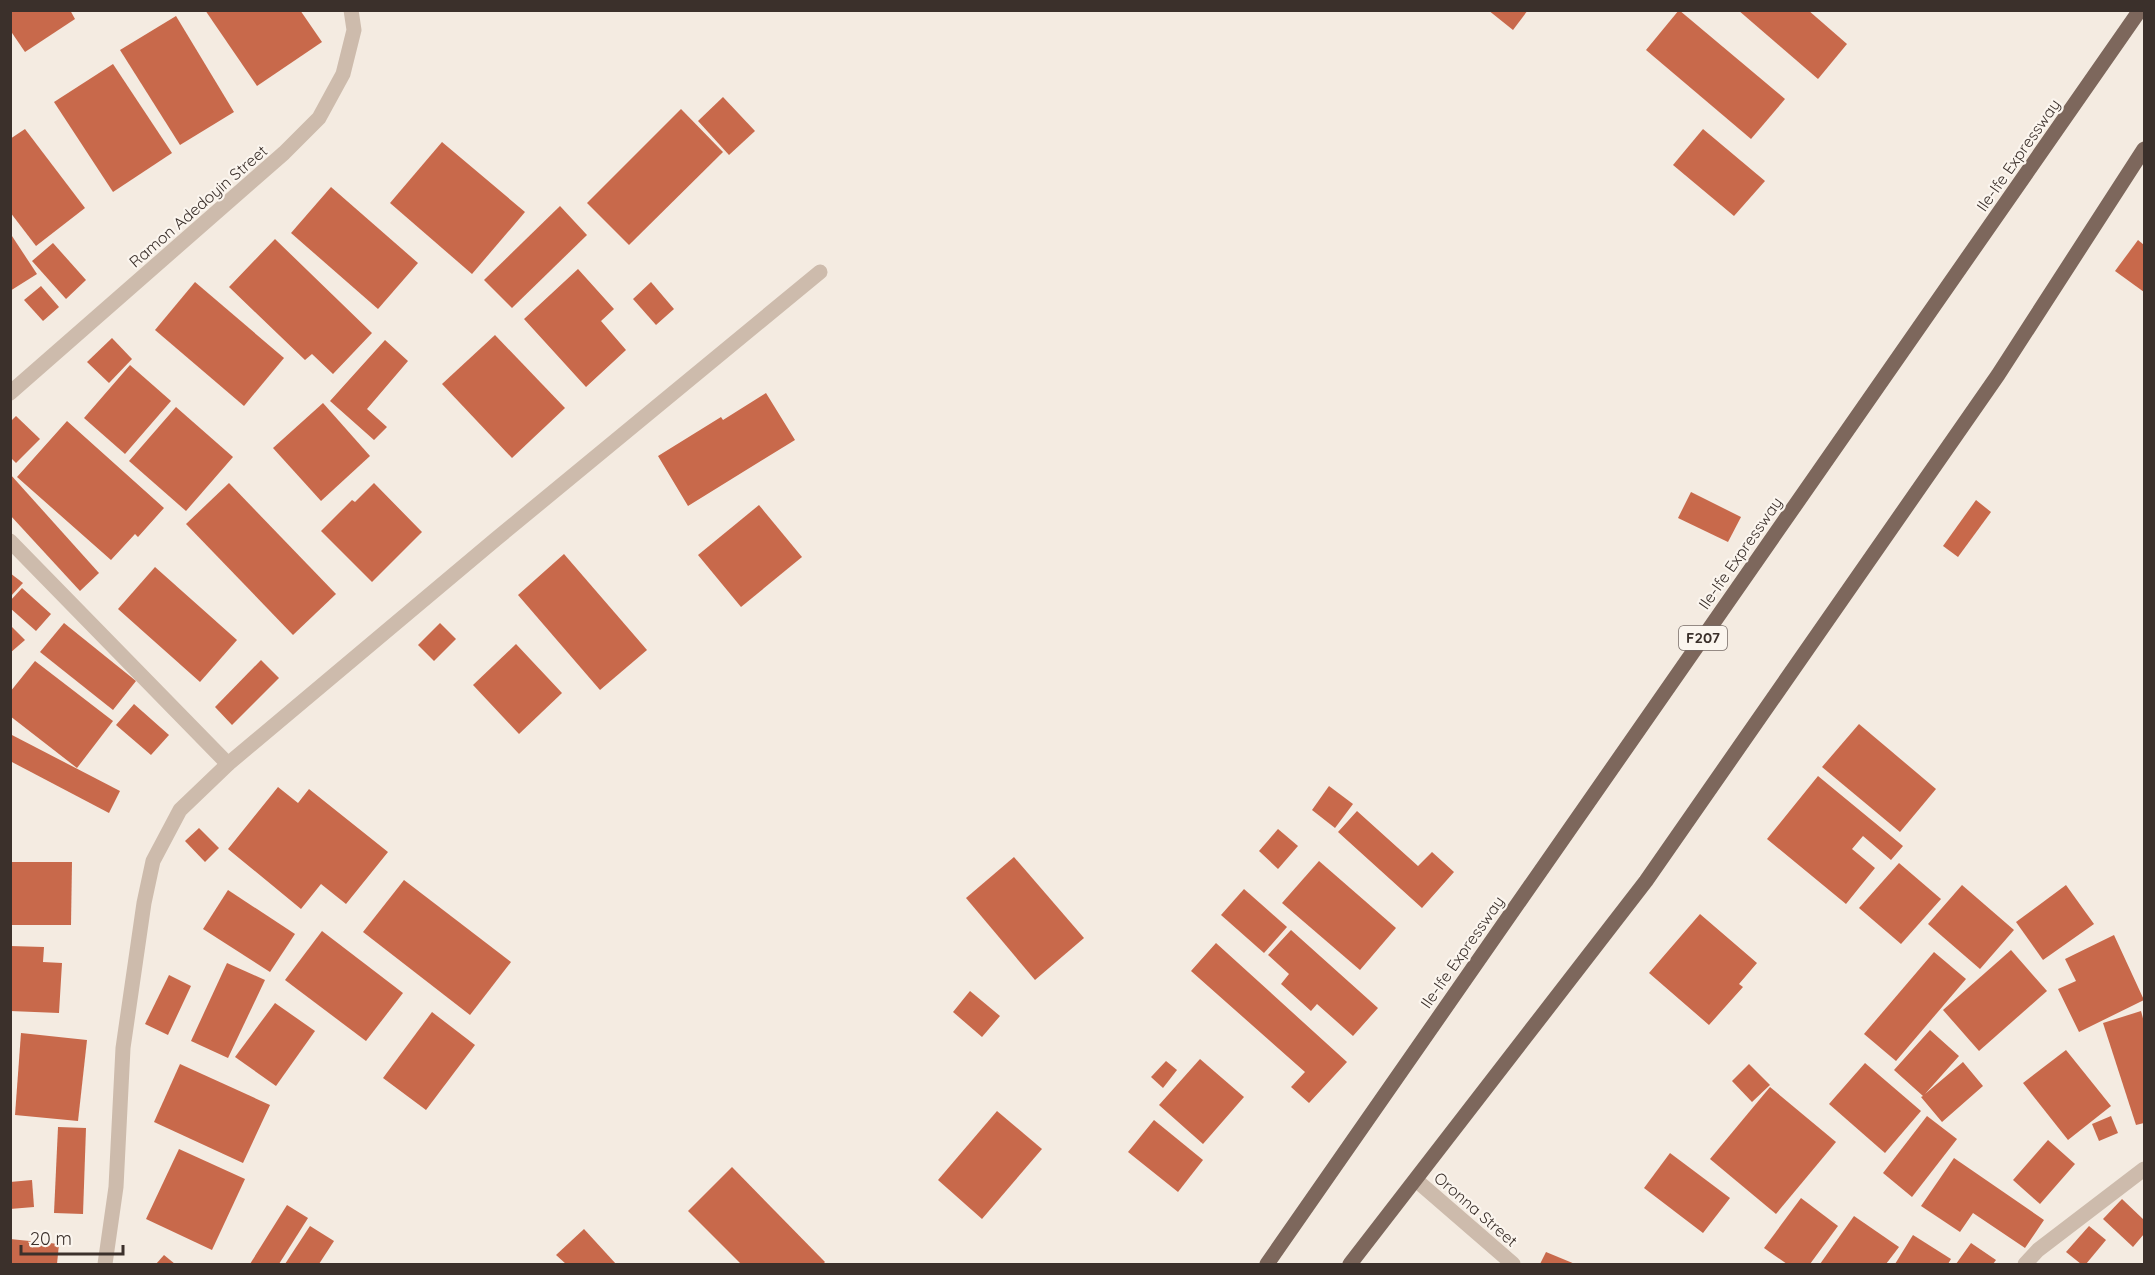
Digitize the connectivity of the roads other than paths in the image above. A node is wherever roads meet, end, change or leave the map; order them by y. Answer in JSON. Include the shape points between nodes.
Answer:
{"nodes":[{"id":1,"x":351,"y":10,"type":"edge"},
{"id":2,"x":2140,"y":10,"type":"edge"},
{"id":3,"x":2145,"y":149,"type":"edge"},
{"id":4,"x":820,"y":272,"type":"dead end"},
{"id":5,"x":10,"y":393,"type":"edge"},
{"id":6,"x":10,"y":541,"type":"edge"},
{"id":7,"x":228,"y":764,"type":"junction"},
{"id":8,"x":2145,"y":1169,"type":"edge"},
{"id":9,"x":1416,"y":1180,"type":"junction"},
{"id":10,"x":105,"y":1264,"type":"edge"},
{"id":11,"x":1267,"y":1264,"type":"edge"},
{"id":12,"x":1350,"y":1264,"type":"edge"},
{"id":13,"x":1513,"y":1264,"type":"edge"},
{"id":14,"x":2025,"y":1264,"type":"edge"}],
"edges":[{"from":1,"to":5,"type":"street","name":"Ramon Adedoyin Street","via":[[354,30],[343,74],[319,118]]},
{"from":2,"to":11,"type":"main road","name":"Ile-Ife Expressway","number":"F207"},
{"from":3,"to":9,"type":"main road","via":[[1998,375],[1646,881]]},
{"from":4,"to":7,"type":"street"},
{"from":6,"to":7,"type":"street"},
{"from":7,"to":10,"type":"street","via":[[180,810],[153,861],[123,1048],[116,1187]]},
{"from":8,"to":14,"type":"street"},
{"from":9,"to":12,"type":"main road"},
{"from":9,"to":13,"type":"street","name":"Oronna Street"}]}
